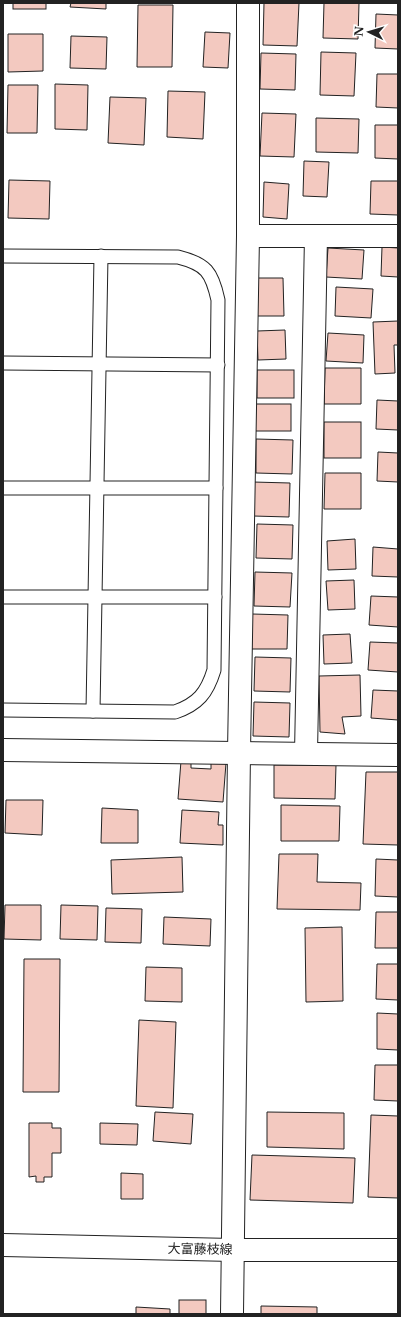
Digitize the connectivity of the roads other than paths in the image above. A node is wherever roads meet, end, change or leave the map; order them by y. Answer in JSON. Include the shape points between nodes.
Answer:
{"nodes":[{"id":1,"x":248,"y":3,"type":"edge"},
{"id":2,"x":248,"y":236,"type":"junction"},
{"id":3,"x":316,"y":236,"type":"junction"},
{"id":4,"x":398,"y":236,"type":"edge"},
{"id":5,"x":3,"y":256,"type":"edge"},
{"id":6,"x":101,"y":256,"type":"junction"},
{"id":7,"x":3,"y":363,"type":"edge"},
{"id":8,"x":99,"y":364,"type":"junction"},
{"id":9,"x":218,"y":365,"type":"junction"},
{"id":10,"x":3,"y":488,"type":"edge"},
{"id":11,"x":97,"y":488,"type":"junction"},
{"id":12,"x":216,"y":488,"type":"junction"},
{"id":13,"x":3,"y":596,"type":"edge"},
{"id":14,"x":95,"y":597,"type":"junction"},
{"id":15,"x":215,"y":597,"type":"junction"},
{"id":16,"x":3,"y":710,"type":"edge"},
{"id":17,"x":93,"y":711,"type":"junction"},
{"id":18,"x":3,"y":750,"type":"edge"},
{"id":19,"x":239,"y":752,"type":"junction"},
{"id":20,"x":306,"y":753,"type":"junction"},
{"id":21,"x":398,"y":755,"type":"edge"},
{"id":22,"x":3,"y":1245,"type":"edge"},
{"id":23,"x":233,"y":1250,"type":"junction"},
{"id":24,"x":398,"y":1250,"type":"edge"},
{"id":25,"x":232,"y":1314,"type":"edge"}],
"edges":[{"from":1,"to":2,"type":"street"},
{"from":2,"to":3,"type":"street"},
{"from":2,"to":19,"type":"street"},
{"from":3,"to":4,"type":"street"},
{"from":3,"to":20,"type":"street"},
{"from":5,"to":6,"type":"lane"},
{"from":6,"to":8,"type":"lane"},
{"from":6,"to":9,"type":"lane","via":[[178,257],[193,261],[207,269],[215,282],[218,300]]},
{"from":7,"to":8,"type":"lane"},
{"from":8,"to":9,"type":"lane"},
{"from":8,"to":11,"type":"lane"},
{"from":9,"to":12,"type":"lane"},
{"from":10,"to":11,"type":"lane"},
{"from":11,"to":12,"type":"lane"},
{"from":11,"to":14,"type":"lane"},
{"from":12,"to":15,"type":"lane"},
{"from":13,"to":14,"type":"lane"},
{"from":14,"to":15,"type":"lane"},
{"from":14,"to":17,"type":"lane"},
{"from":15,"to":17,"type":"lane","via":[[214,670],[210,685],[201,697],[189,707],[175,712]]},
{"from":16,"to":17,"type":"lane"},
{"from":18,"to":19,"type":"street"},
{"from":19,"to":20,"type":"street"},
{"from":19,"to":23,"type":"street"},
{"from":20,"to":21,"type":"street"},
{"from":22,"to":23,"type":"street","name":"大富藤枝線"},
{"from":23,"to":24,"type":"street","name":"大富藤枝線"},
{"from":23,"to":25,"type":"street"}]}
